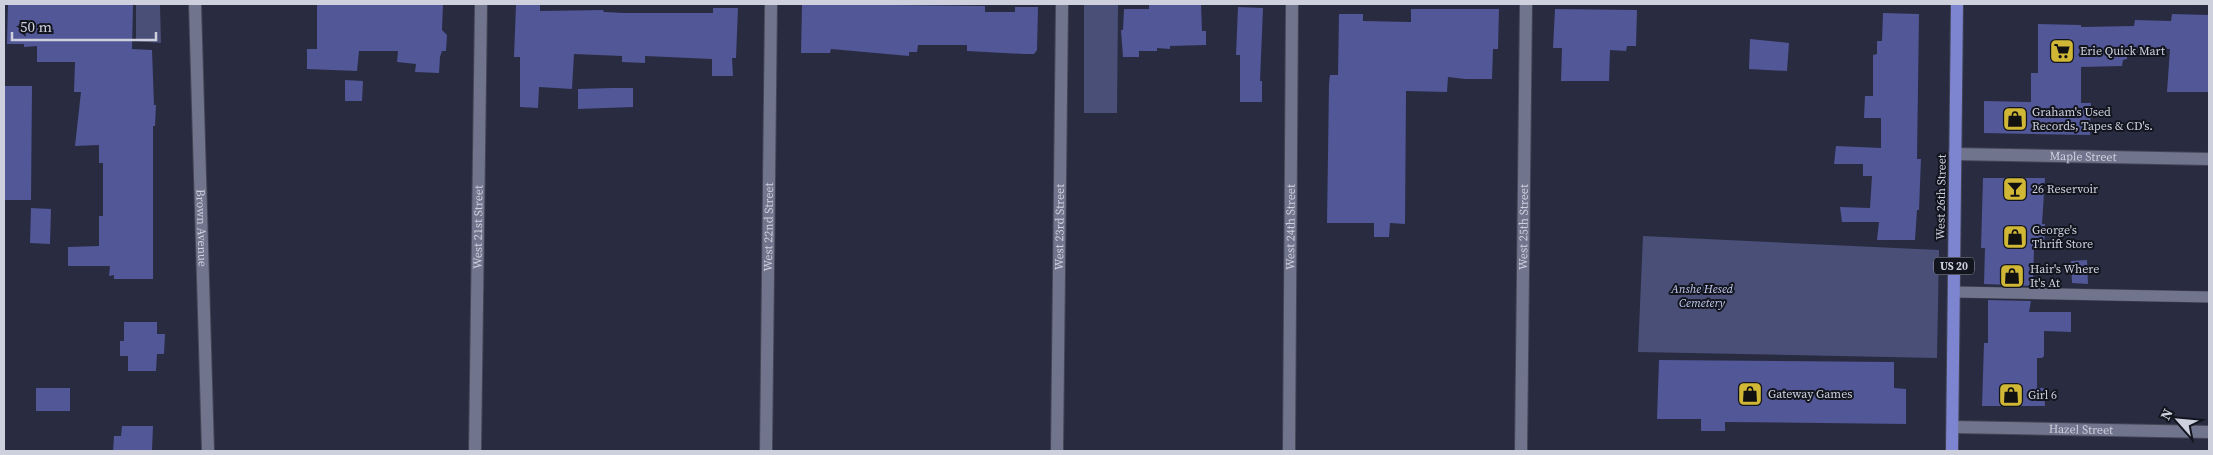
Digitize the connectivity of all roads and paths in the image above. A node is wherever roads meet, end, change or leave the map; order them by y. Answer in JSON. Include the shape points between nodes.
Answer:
{"nodes":[{"id":1,"x":195,"y":4,"type":"edge"},
{"id":2,"x":480,"y":4,"type":"edge"},
{"id":3,"x":771,"y":4,"type":"edge"},
{"id":4,"x":1062,"y":4,"type":"edge"},
{"id":5,"x":1292,"y":4,"type":"edge"},
{"id":6,"x":1526,"y":4,"type":"edge"},
{"id":7,"x":1957,"y":4,"type":"edge"},
{"id":8,"x":1955,"y":154,"type":"junction"},
{"id":9,"x":2209,"y":159,"type":"edge"},
{"id":10,"x":1954,"y":292,"type":"junction"},
{"id":11,"x":2209,"y":297,"type":"edge"},
{"id":12,"x":1953,"y":427,"type":"junction"},
{"id":13,"x":2209,"y":432,"type":"edge"},
{"id":14,"x":208,"y":451,"type":"edge"},
{"id":15,"x":474,"y":451,"type":"edge"},
{"id":16,"x":766,"y":451,"type":"edge"},
{"id":17,"x":1057,"y":451,"type":"edge"},
{"id":18,"x":1289,"y":451,"type":"edge"},
{"id":19,"x":1521,"y":451,"type":"edge"},
{"id":20,"x":1952,"y":451,"type":"edge"}],
"edges":[{"from":1,"to":14,"type":"street","name":"Brown Avenue"},
{"from":2,"to":15,"type":"street","name":"West 21st Street"},
{"from":3,"to":16,"type":"street","name":"West 22nd Street"},
{"from":4,"to":17,"type":"street","name":"West 23rd Street"},
{"from":5,"to":18,"type":"street","name":"West 24th Street"},
{"from":6,"to":19,"type":"street","name":"West 25th Street"},
{"from":7,"to":8,"type":"main road","name":"West 26th Street","number":"US 20"},
{"from":8,"to":9,"type":"street","name":"Maple Street"},
{"from":8,"to":10,"type":"main road","name":"West 26th Street","number":"US 20"},
{"from":10,"to":11,"type":"lane"},
{"from":10,"to":12,"type":"main road","name":"West 26th Street","number":"US 20"},
{"from":12,"to":13,"type":"street","name":"Hazel Street"},
{"from":12,"to":20,"type":"main road","name":"West 26th Street","number":"US 20"}]}
